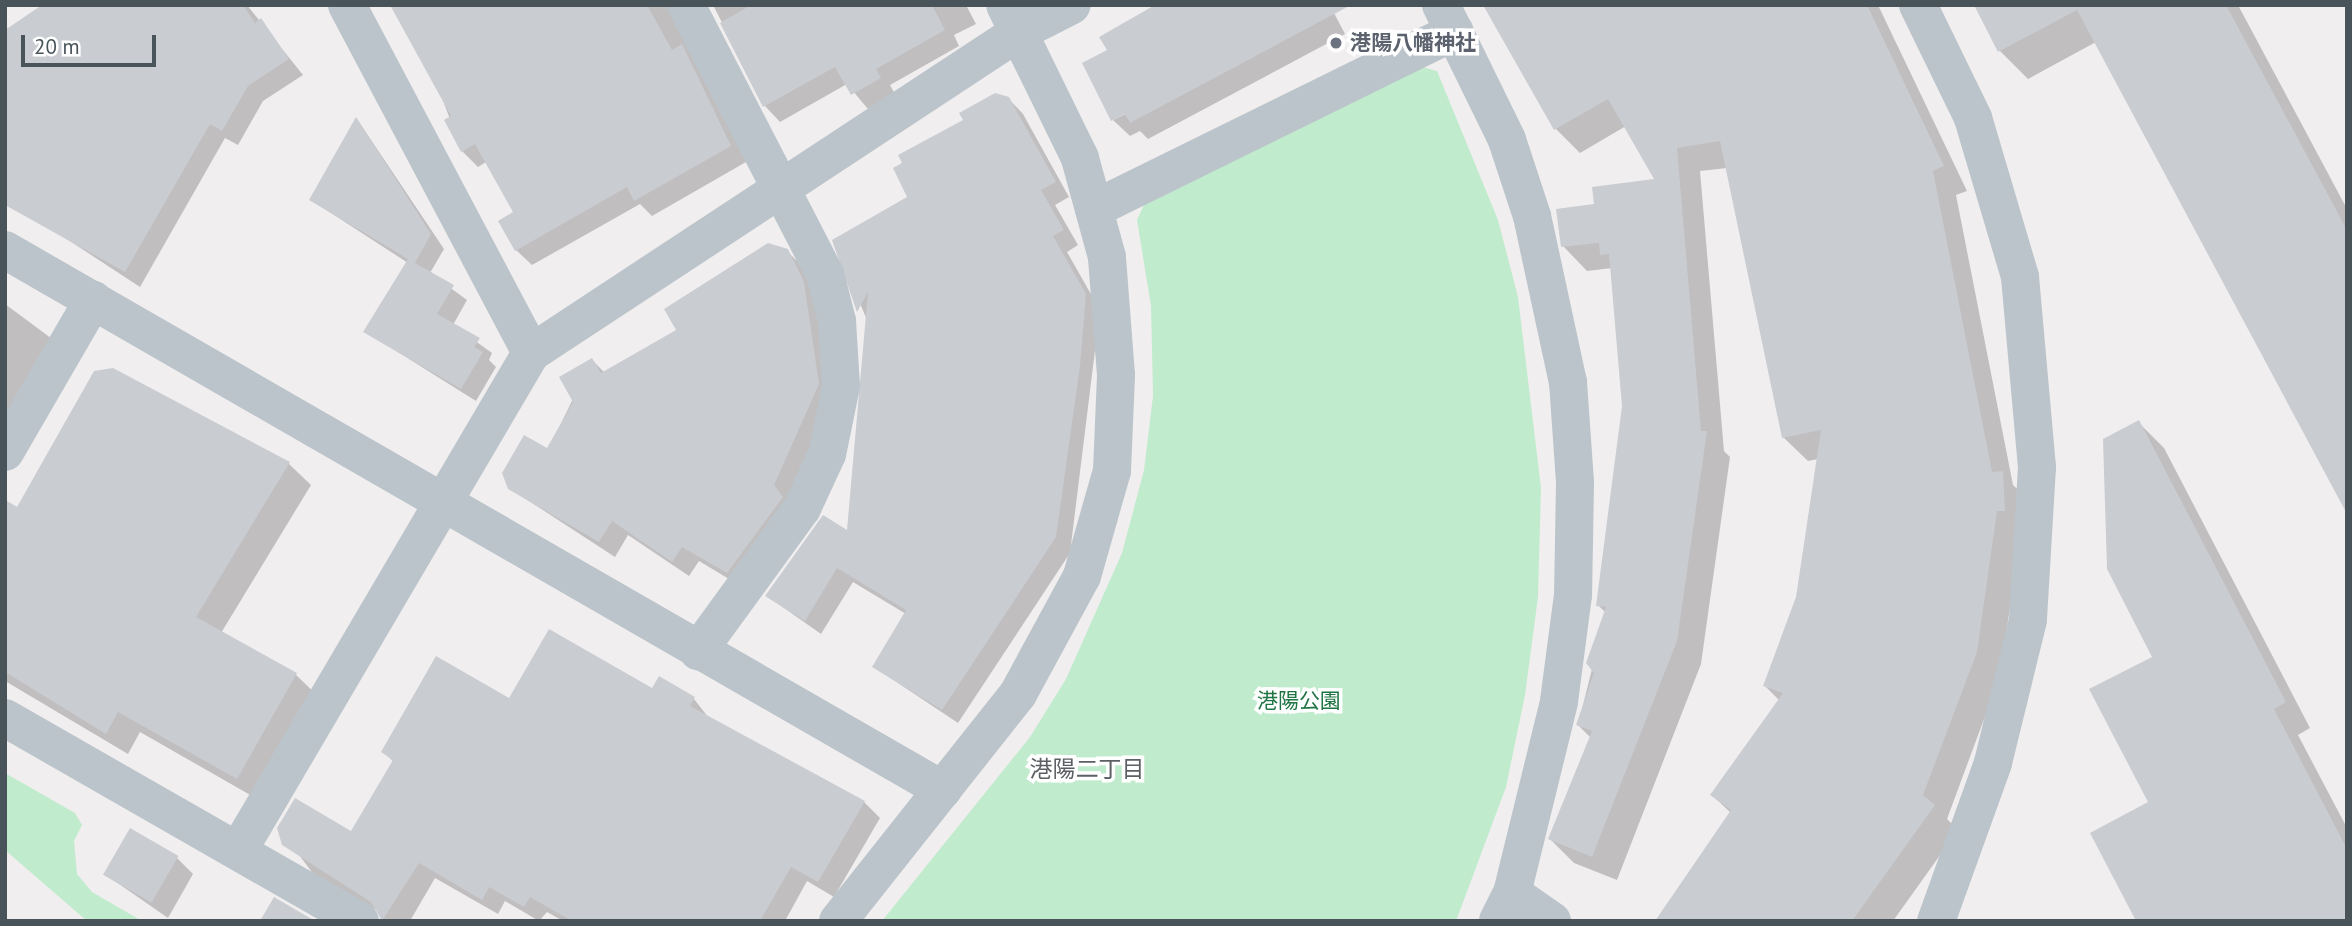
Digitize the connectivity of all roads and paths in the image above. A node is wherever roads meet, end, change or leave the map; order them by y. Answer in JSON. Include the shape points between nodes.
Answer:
{"nodes":[{"id":1,"x":347,"y":5,"type":"edge"},
{"id":2,"x":686,"y":5,"type":"edge"},
{"id":3,"x":1072,"y":5,"type":"edge"},
{"id":4,"x":1918,"y":5,"type":"edge"},
{"id":5,"x":1448,"y":18,"type":"edge"},
{"id":6,"x":1012,"y":19,"type":"edge"},
{"id":7,"x":784,"y":187,"type":"junction"},
{"id":8,"x":1094,"y":209,"type":"junction"},
{"id":9,"x":5,"y":250,"type":"edge"},
{"id":10,"x":93,"y":300,"type":"junction"},
{"id":11,"x":531,"y":353,"type":"junction"},
{"id":12,"x":5,"y":452,"type":"edge"},
{"id":13,"x":442,"y":504,"type":"junction"},
{"id":14,"x":698,"y":651,"type":"junction"},
{"id":15,"x":5,"y":718,"type":"edge"},
{"id":16,"x":943,"y":790,"type":"junction"},
{"id":17,"x":238,"y":850,"type":"junction"},
{"id":18,"x":1505,"y":907,"type":"edge"},
{"id":19,"x":360,"y":921,"type":"edge"},
{"id":20,"x":838,"y":921,"type":"edge"},
{"id":21,"x":1552,"y":921,"type":"edge"},
{"id":22,"x":1936,"y":921,"type":"edge"}],
"edges":[{"from":1,"to":11,"type":"street"},
{"from":2,"to":7,"type":"street"},
{"from":3,"to":6,"type":"street"},
{"from":4,"to":22,"type":"street","via":[[1973,118],[2021,277],[2037,467],[2028,620],[1993,763]]},
{"from":5,"to":8,"type":"street"},
{"from":5,"to":18,"type":"street","via":[[1507,140],[1532,216],[1554,298],[1570,407],[1573,595],[1559,702]]},
{"from":6,"to":7,"type":"street"},
{"from":6,"to":8,"type":"street","via":[[1080,158]]},
{"from":7,"to":11,"type":"street"},
{"from":7,"to":14,"type":"street","via":[[825,274],[837,321],[841,386],[827,454],[802,508]]},
{"from":8,"to":16,"type":"street","via":[[1107,257],[1116,375],[1112,471],[1075,588],[1018,694]]},
{"from":9,"to":10,"type":"street"},
{"from":10,"to":12,"type":"street"},
{"from":10,"to":13,"type":"street"},
{"from":11,"to":13,"type":"street"},
{"from":13,"to":14,"type":"street"},
{"from":13,"to":17,"type":"street"},
{"from":14,"to":16,"type":"street"},
{"from":15,"to":17,"type":"street"},
{"from":16,"to":20,"type":"street"},
{"from":17,"to":19,"type":"street"},
{"from":18,"to":21,"type":"street"}]}
